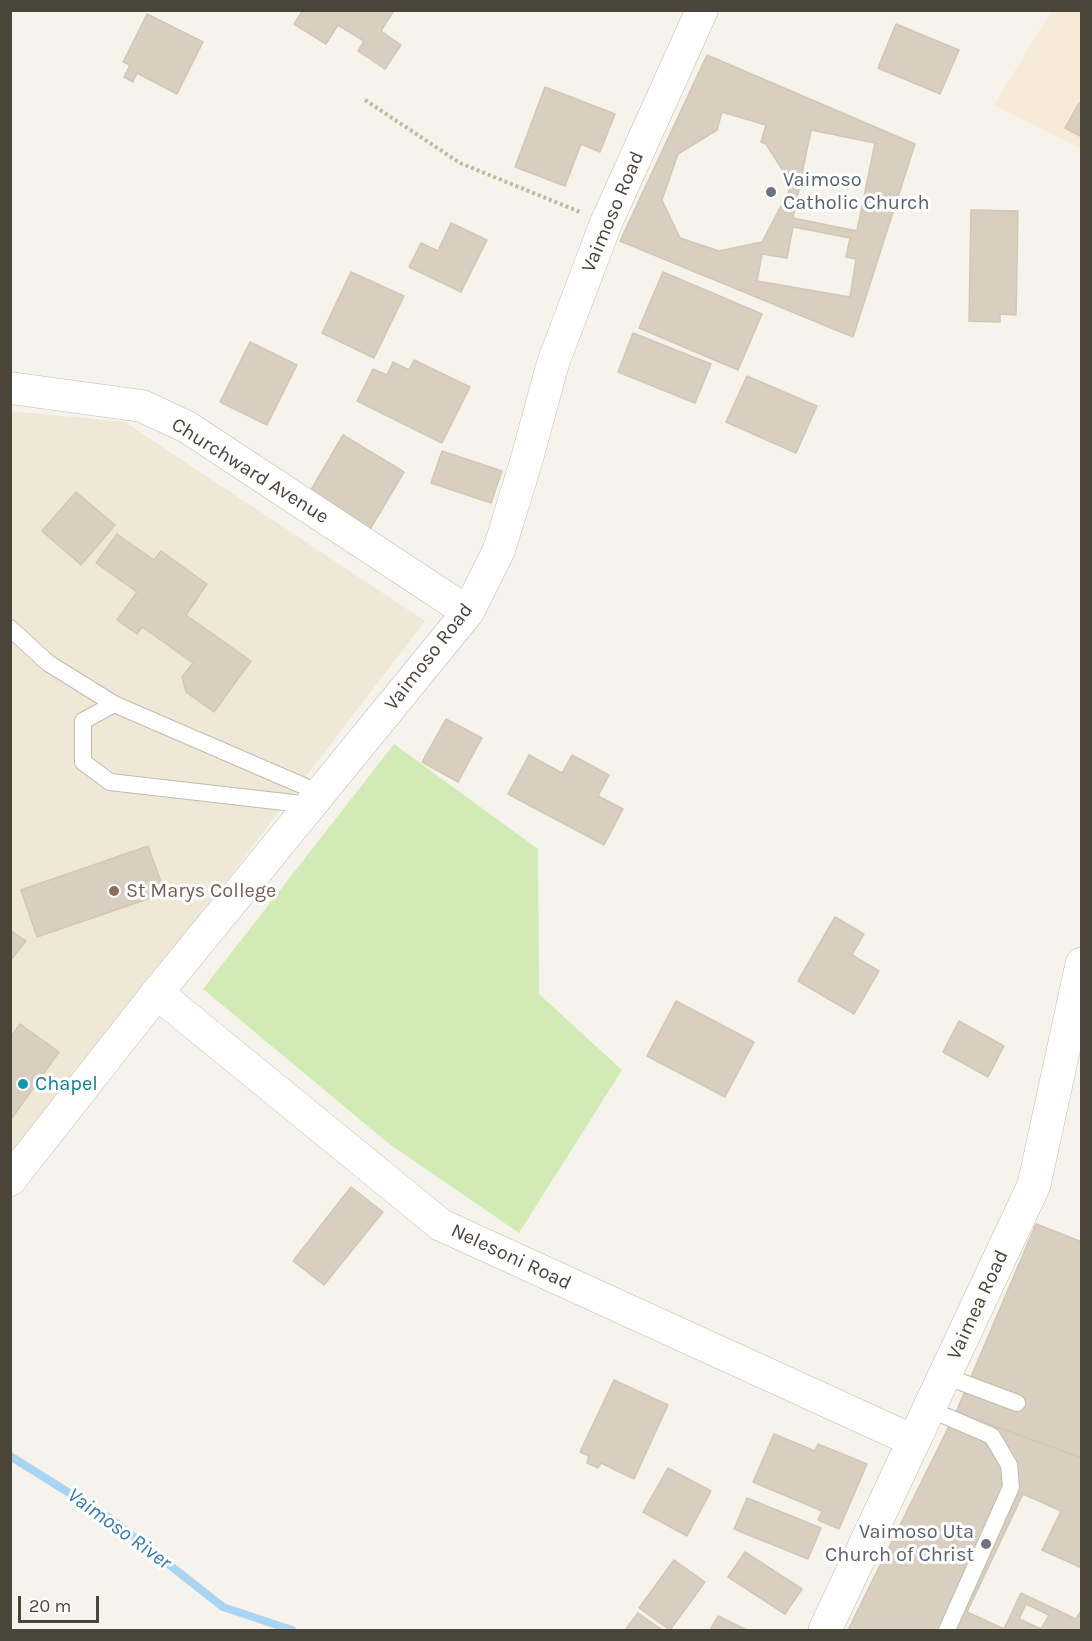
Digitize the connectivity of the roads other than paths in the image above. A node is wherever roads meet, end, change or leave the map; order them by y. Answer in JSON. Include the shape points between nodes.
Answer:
{"nodes":[{"id":1,"x":702,"y":10,"type":"edge"},
{"id":2,"x":10,"y":388,"type":"edge"},
{"id":3,"x":468,"y":612,"type":"junction"},
{"id":4,"x":10,"y":628,"type":"edge"},
{"id":5,"x":114,"y":704,"type":"junction"},
{"id":6,"x":316,"y":799,"type":"junction"},
{"id":7,"x":1082,"y":964,"type":"edge"},
{"id":8,"x":158,"y":993,"type":"junction"},
{"id":9,"x":10,"y":1180,"type":"edge"},
{"id":10,"x":945,"y":1376,"type":"junction"},
{"id":11,"x":1017,"y":1403,"type":"dead end"},
{"id":12,"x":929,"y":1409,"type":"junction"},
{"id":13,"x":914,"y":1441,"type":"junction"},
{"id":14,"x":825,"y":1630,"type":"edge"},
{"id":15,"x":947,"y":1630,"type":"edge"}],
"edges":[{"from":1,"to":3,"type":"street","name":"Vaimoso Road","via":[[606,223],[553,363],[499,550]]},
{"from":2,"to":3,"type":"street","name":"Churchward Avenue","via":[[142,405],[187,427]]},
{"from":3,"to":6,"type":"street","name":"Vaimoso Road"},
{"from":4,"to":5,"type":"lane","via":[[48,663]]},
{"from":5,"to":6,"type":"lane"},
{"from":5,"to":6,"type":"lane","via":[[83,721],[83,762],[110,782]]},
{"from":6,"to":8,"type":"street","name":"Vaimoso Road"},
{"from":7,"to":10,"type":"street","name":"Vaimea Road","via":[[1034,1185]]},
{"from":8,"to":9,"type":"street","name":"Vaimoso Road"},
{"from":8,"to":13,"type":"street","name":"Nelesoni Road","via":[[441,1225]]},
{"from":10,"to":11,"type":"lane"},
{"from":10,"to":12,"type":"street","name":"Vaimea Road"},
{"from":12,"to":13,"type":"street","name":"Vaimea Road"},
{"from":12,"to":15,"type":"lane","via":[[992,1436],[1009,1465],[1011,1486]]},
{"from":13,"to":14,"type":"street","name":"Vaimea Road"}]}
